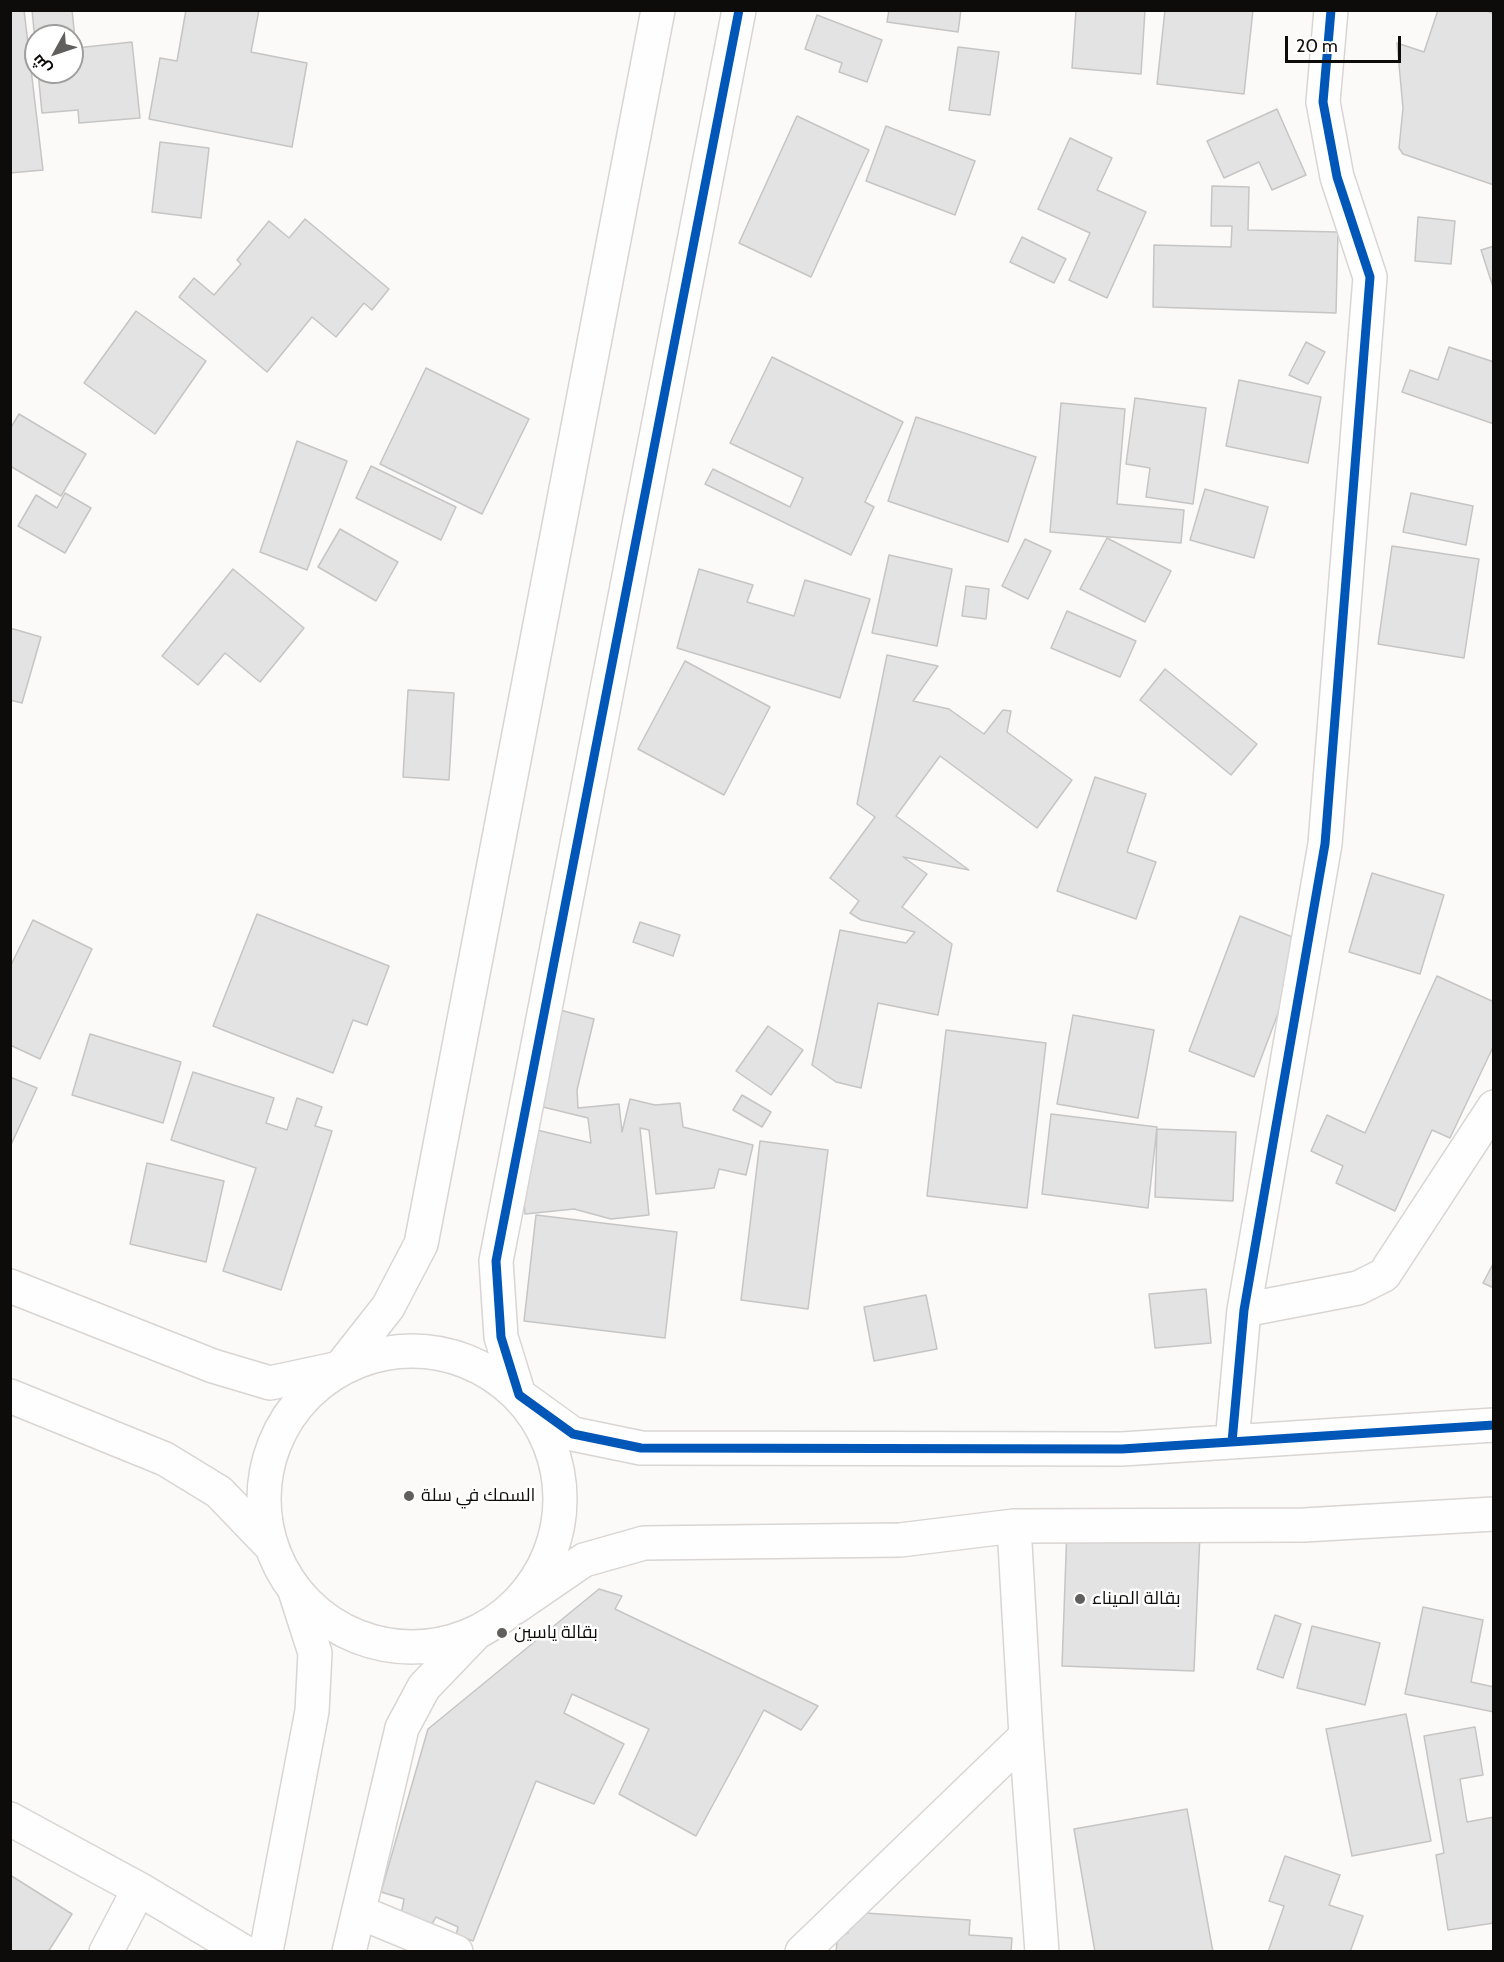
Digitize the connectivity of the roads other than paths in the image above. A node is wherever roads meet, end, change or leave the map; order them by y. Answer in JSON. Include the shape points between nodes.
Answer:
{"nodes":[{"id":1,"x":658,"y":10,"type":"edge"},
{"id":2,"x":739,"y":10,"type":"edge"},
{"id":3,"x":1331,"y":10,"type":"edge"},
{"id":4,"x":1494,"y":1107,"type":"edge"},
{"id":5,"x":10,"y":1286,"type":"edge"},
{"id":6,"x":1244,"y":1310,"type":"junction"},
{"id":7,"x":340,"y":1368,"type":"junction"},
{"id":8,"x":519,"y":1395,"type":"junction"},
{"id":9,"x":10,"y":1396,"type":"edge"},
{"id":10,"x":1494,"y":1425,"type":"edge"},
{"id":11,"x":1232,"y":1442,"type":"junction"},
{"id":12,"x":1494,"y":1514,"type":"edge"},
{"id":13,"x":1014,"y":1526,"type":"junction"},
{"id":14,"x":271,"y":1546,"type":"junction"},
{"id":15,"x":295,"y":1591,"type":"junction"},
{"id":16,"x":514,"y":1608,"type":"junction"},
{"id":17,"x":474,"y":1635,"type":"junction"},
{"id":18,"x":1026,"y":1736,"type":"junction"},
{"id":19,"x":10,"y":1819,"type":"edge"},
{"id":20,"x":139,"y":1889,"type":"junction"},
{"id":21,"x":358,"y":1912,"type":"junction"},
{"id":22,"x":106,"y":1952,"type":"edge"},
{"id":23,"x":244,"y":1952,"type":"edge"},
{"id":24,"x":266,"y":1952,"type":"edge"},
{"id":25,"x":349,"y":1952,"type":"edge"},
{"id":26,"x":456,"y":1952,"type":"edge"},
{"id":27,"x":802,"y":1952,"type":"edge"},
{"id":28,"x":1042,"y":1952,"type":"edge"}],
"edges":[{"from":1,"to":7,"type":"street","via":[[421,1244],[388,1307]]},
{"from":2,"to":8,"type":"street","via":[[496,1261],[501,1337]]},
{"from":3,"to":6,"type":"street","via":[[1323,102],[1337,177],[1370,277],[1370,288],[1325,844]]},
{"from":4,"to":6,"type":"street","via":[[1384,1275],[1358,1288]]},
{"from":5,"to":7,"type":"street","via":[[213,1366],[270,1383]]},
{"from":6,"to":11,"type":"street"},
{"from":7,"to":8,"type":"street","via":[[385,1352],[434,1352],[480,1367]]},
{"from":7,"to":14,"type":"street","via":[[300,1400],[273,1444],[263,1494]]},
{"from":8,"to":11,"type":"street","via":[[573,1434],[641,1448],[1122,1449]]},
{"from":8,"to":16,"type":"street","via":[[546,1434],[559,1479],[558,1527],[542,1571]]},
{"from":9,"to":14,"type":"street","via":[[165,1459],[219,1492]]},
{"from":10,"to":11,"type":"street"},
{"from":12,"to":13,"type":"street","via":[[1304,1525]]},
{"from":13,"to":16,"type":"street","via":[[900,1540],[644,1543],[584,1560]]},
{"from":13,"to":18,"type":"street"},
{"from":14,"to":15,"type":"street"},
{"from":15,"to":17,"type":"street","via":[[332,1624],[378,1643],[427,1647]]},
{"from":15,"to":24,"type":"street","via":[[315,1653],[312,1711]]},
{"from":16,"to":17,"type":"street"},
{"from":17,"to":21,"type":"street","via":[[424,1687],[402,1728]]},
{"from":18,"to":27,"type":"street"},
{"from":18,"to":28,"type":"street"},
{"from":19,"to":20,"type":"street"},
{"from":20,"to":22,"type":"street"},
{"from":20,"to":23,"type":"street"},
{"from":21,"to":25,"type":"street"},
{"from":21,"to":26,"type":"street"}]}
